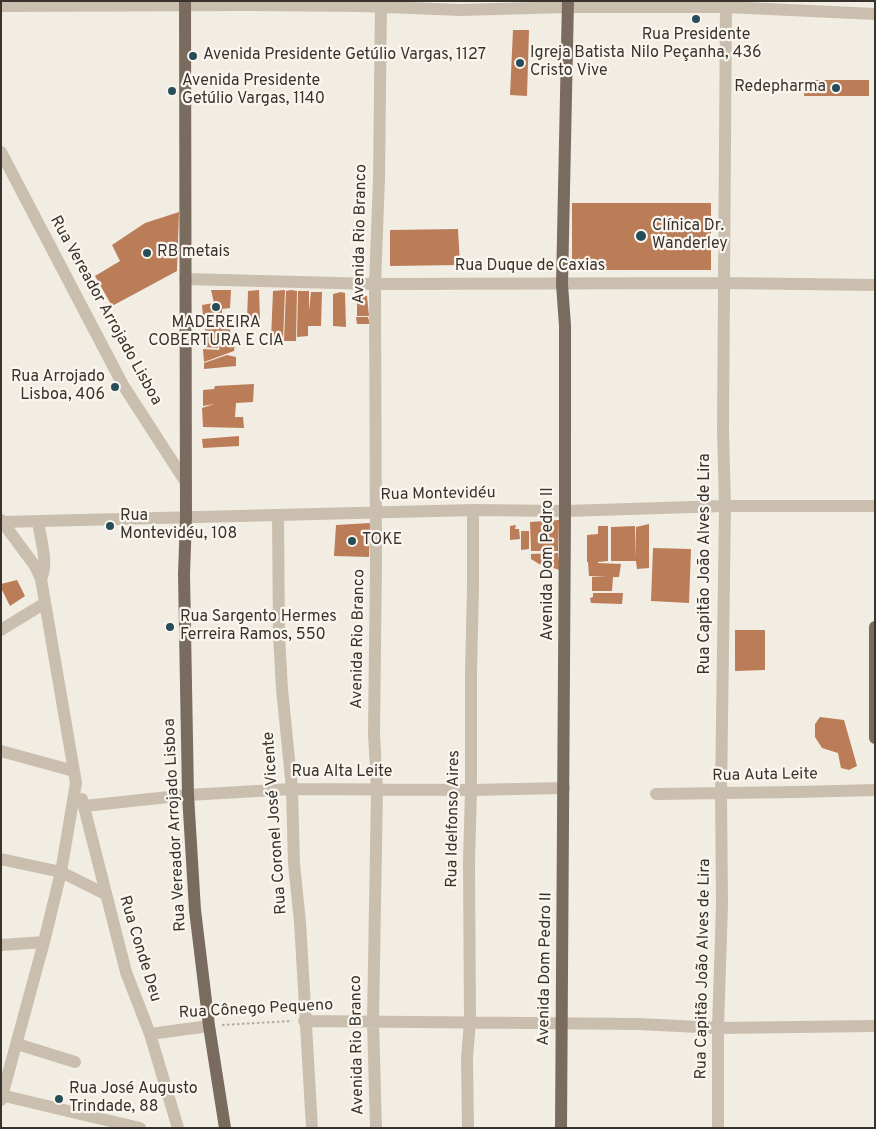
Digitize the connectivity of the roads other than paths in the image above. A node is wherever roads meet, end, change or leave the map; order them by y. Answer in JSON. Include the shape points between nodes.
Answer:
{"nodes":[{"id":1,"x":37,"y":3,"type":"edge"},
{"id":2,"x":185,"y":4,"type":"edge"},
{"id":3,"x":381,"y":4,"type":"edge"},
{"id":4,"x":568,"y":4,"type":"edge"},
{"id":5,"x":726,"y":4,"type":"edge"},
{"id":6,"x":1,"y":6,"type":"edge"},
{"id":7,"x":875,"y":14,"type":"edge"},
{"id":8,"x":1,"y":152,"type":"edge"},
{"id":9,"x":186,"y":280,"type":"junction"},
{"id":10,"x":725,"y":283,"type":"junction"},
{"id":11,"x":375,"y":284,"type":"junction"},
{"id":12,"x":562,"y":284,"type":"junction"},
{"id":13,"x":875,"y":285,"type":"edge"},
{"id":14,"x":185,"y":481,"type":"junction"},
{"id":15,"x":724,"y":506,"type":"junction"},
{"id":16,"x":875,"y":506,"type":"edge"},
{"id":17,"x":472,"y":510,"type":"junction"},
{"id":18,"x":565,"y":511,"type":"junction"},
{"id":19,"x":376,"y":512,"type":"junction"},
{"id":20,"x":278,"y":516,"type":"junction"},
{"id":21,"x":186,"y":518,"type":"junction"},
{"id":22,"x":2,"y":521,"type":"edge"},
{"id":23,"x":38,"y":521,"type":"junction"},
{"id":24,"x":41,"y":579,"type":"junction"},
{"id":25,"x":45,"y":603,"type":"junction"},
{"id":26,"x":875,"y":627,"type":"edge"},
{"id":27,"x":1,"y":630,"type":"edge"},
{"id":28,"x":874,"y":648,"type":"edge"},
{"id":29,"x":875,"y":738,"type":"edge"},
{"id":30,"x":1,"y":751,"type":"edge"},
{"id":31,"x":75,"y":777,"type":"junction"},
{"id":32,"x":564,"y":788,"type":"junction"},
{"id":33,"x":292,"y":789,"type":"junction"},
{"id":34,"x":377,"y":790,"type":"junction"},
{"id":35,"x":471,"y":790,"type":"junction"},
{"id":36,"x":875,"y":790,"type":"edge"},
{"id":37,"x":721,"y":793,"type":"junction"},
{"id":38,"x":656,"y":794,"type":"dead end"},
{"id":39,"x":188,"y":795,"type":"junction"},
{"id":40,"x":84,"y":806,"type":"junction"},
{"id":41,"x":1,"y":859,"type":"edge"},
{"id":42,"x":61,"y":872,"type":"junction"},
{"id":43,"x":105,"y":894,"type":"junction"},
{"id":44,"x":44,"y":942,"type":"junction"},
{"id":45,"x":1,"y":945,"type":"edge"},
{"id":46,"x":304,"y":1020,"type":"junction"},
{"id":47,"x":373,"y":1021,"type":"junction"},
{"id":48,"x":470,"y":1021,"type":"junction"},
{"id":49,"x":562,"y":1023,"type":"junction"},
{"id":50,"x":209,"y":1026,"type":"junction"},
{"id":51,"x":875,"y":1026,"type":"edge"},
{"id":52,"x":718,"y":1028,"type":"junction"},
{"id":53,"x":150,"y":1034,"type":"junction"},
{"id":54,"x":17,"y":1044,"type":"junction"},
{"id":55,"x":75,"y":1062,"type":"dead end"},
{"id":56,"x":2,"y":1097,"type":"edge"},
{"id":57,"x":140,"y":1128,"type":"edge"},
{"id":58,"x":178,"y":1128,"type":"edge"},
{"id":59,"x":225,"y":1128,"type":"edge"},
{"id":60,"x":312,"y":1128,"type":"edge"},
{"id":61,"x":376,"y":1128,"type":"edge"},
{"id":62,"x":468,"y":1128,"type":"edge"},
{"id":63,"x":561,"y":1128,"type":"edge"},
{"id":64,"x":718,"y":1128,"type":"edge"}],
"edges":[{"from":1,"to":2,"type":"street"},
{"from":1,"to":6,"type":"street"},
{"from":2,"to":3,"type":"street"},
{"from":2,"to":9,"type":"main road","name":"Rua Vereador Arrojado Lisboa"},
{"from":3,"to":4,"type":"street","via":[[460,10]]},
{"from":3,"to":11,"type":"street","name":"Avenida Rio Branco"},
{"from":4,"to":5,"type":"street"},
{"from":4,"to":12,"type":"main road","name":"Avenida Dom Pedro II"},
{"from":5,"to":7,"type":"street"},
{"from":5,"to":10,"type":"street","name":"Rua Capitão João Alves de Lira"},
{"from":8,"to":14,"type":"street","name":"Rua Vereador Arrojado Lisboa","via":[[123,385]]},
{"from":9,"to":11,"type":"street","name":"Rua Duque de Caxias"},
{"from":9,"to":14,"type":"main road","name":"Rua Vereador Arrojado Lisboa"},
{"from":10,"to":12,"type":"street","name":"Rua Duque de Caxias"},
{"from":10,"to":13,"type":"street","name":"Rua Duque de Caxias"},
{"from":10,"to":15,"type":"street","name":"Rua Capitão João Alves de Lira"},
{"from":11,"to":12,"type":"street","name":"Rua Duque de Caxias"},
{"from":11,"to":19,"type":"street","name":"Avenida Rio Branco"},
{"from":12,"to":18,"type":"main road","name":"Avenida Dom Pedro II"},
{"from":14,"to":21,"type":"main road","name":"Rua Vereador Arrojado Lisboa"},
{"from":15,"to":16,"type":"street","name":"Rua Montevidéu"},
{"from":15,"to":18,"type":"street","name":"Rua Montevidéu"},
{"from":15,"to":37,"type":"street","name":"Rua Capitão João Alves de Lira"},
{"from":17,"to":18,"type":"street","name":"Rua Montevidéu"},
{"from":17,"to":19,"type":"street","name":"Rua Montevidéu"},
{"from":17,"to":35,"type":"street","name":"Rua Idelfonso Aires"},
{"from":18,"to":32,"type":"main road","name":"Avenida Dom Pedro II"},
{"from":19,"to":20,"type":"street","name":"Rua Montevidéu"},
{"from":19,"to":34,"type":"street","name":"Avenida Rio Branco","via":[[374,733]]},
{"from":20,"to":21,"type":"street","name":"Rua Montevidéu"},
{"from":20,"to":33,"type":"street","name":"Rua Coronel José Vicente","via":[[282,689]]},
{"from":21,"to":23,"type":"street","name":"Rua Montevidéu"},
{"from":21,"to":39,"type":"main road","name":"Rua Vereador Arrojado Lisboa"},
{"from":22,"to":23,"type":"street","name":"Rua Montevidéu"},
{"from":22,"to":24,"type":"street"},
{"from":23,"to":24,"type":"street","via":[[44,559]]},
{"from":24,"to":25,"type":"street"},
{"from":25,"to":27,"type":"street"},
{"from":25,"to":31,"type":"street"},
{"from":26,"to":28,"type":"main road"},
{"from":28,"to":29,"type":"main road"},
{"from":30,"to":31,"type":"street"},
{"from":31,"to":40,"type":"street"},
{"from":31,"to":42,"type":"street"},
{"from":32,"to":35,"type":"street","name":"Rua Alta Leite"},
{"from":32,"to":49,"type":"main road","name":"Avenida Dom Pedro II"},
{"from":33,"to":34,"type":"street","name":"Rua Alta Leite"},
{"from":33,"to":39,"type":"street","name":"Rua Alta Leite"},
{"from":33,"to":46,"type":"street","name":"Rua Coronel José Vicente"},
{"from":34,"to":35,"type":"street","name":"Rua Alta Leite"},
{"from":34,"to":47,"type":"street","name":"Avenida Rio Branco"},
{"from":35,"to":48,"type":"street","name":"Rua Idelfonso Aires"},
{"from":36,"to":37,"type":"street","name":"Rua Auta Leite"},
{"from":37,"to":38,"type":"street","name":"Rua Auta Leite"},
{"from":37,"to":52,"type":"street","name":"Rua Capitão João Alves de Lira"},
{"from":39,"to":40,"type":"street","name":"Rua Alta Leite"},
{"from":39,"to":50,"type":"main road","name":"Rua Vereador Arrojado Lisboa","via":[[195,910]]},
{"from":40,"to":43,"type":"street","name":"Rua Conde Deu"},
{"from":41,"to":42,"type":"street"},
{"from":42,"to":43,"type":"street"},
{"from":42,"to":44,"type":"street"},
{"from":43,"to":53,"type":"street","name":"Rua Conde Deu","via":[[126,972]]},
{"from":44,"to":45,"type":"street"},
{"from":44,"to":54,"type":"street"},
{"from":46,"to":47,"type":"street","name":"Rua Cônego Pequeno"},
{"from":46,"to":60,"type":"street","name":"Rua Coronel José Vicente"},
{"from":47,"to":48,"type":"street","name":"Rua Cônego Pequeno"},
{"from":47,"to":61,"type":"street","name":"Avenida Rio Branco"},
{"from":48,"to":49,"type":"street","name":"Rua Cônego Pequeno"},
{"from":48,"to":62,"type":"street","name":"Rua Idelfonso Aires"},
{"from":49,"to":52,"type":"street","name":"Rua Cônego Pequeno"},
{"from":49,"to":63,"type":"main road","name":"Avenida Dom Pedro II"},
{"from":50,"to":53,"type":"street","name":"Rua Cônego Pequeno"},
{"from":50,"to":59,"type":"main road","name":"Rua Vereador Arrojado Lisboa"},
{"from":51,"to":52,"type":"street","name":"Rua Cônego Pequeno"},
{"from":52,"to":64,"type":"street","name":"Rua Capitão João Alves de Lira"},
{"from":53,"to":58,"type":"street","name":"Rua Conde Deu"},
{"from":54,"to":55,"type":"street"},
{"from":54,"to":56,"type":"street"},
{"from":56,"to":57,"type":"street"}]}
